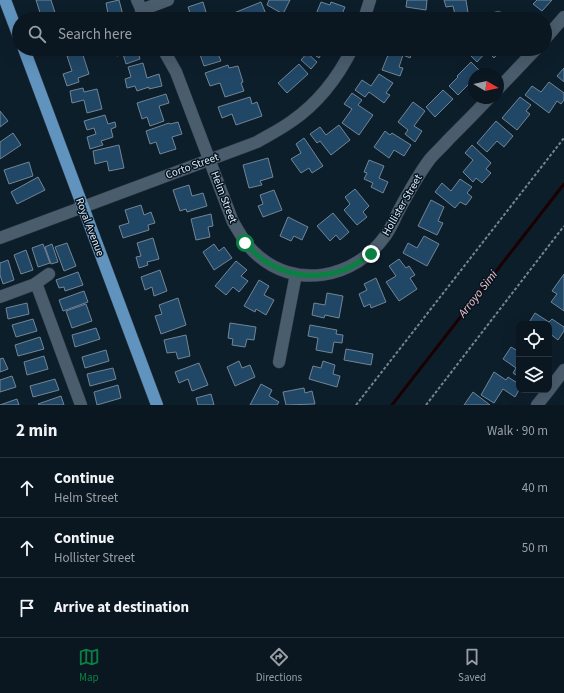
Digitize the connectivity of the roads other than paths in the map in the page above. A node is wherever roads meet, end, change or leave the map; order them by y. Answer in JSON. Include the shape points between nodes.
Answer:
{"nodes":[{"id":1,"x":5,"y":0,"type":"edge"},
{"id":2,"x":168,"y":0,"type":"edge"},
{"id":3,"x":370,"y":0,"type":"edge"},
{"id":4,"x":141,"y":10,"type":"edge"},
{"id":5,"x":366,"y":12,"type":"edge"},
{"id":6,"x":564,"y":17,"type":"edge"},
{"id":7,"x":12,"y":18,"type":"edge"},
{"id":8,"x":552,"y":31,"type":"edge"},
{"id":9,"x":27,"y":56,"type":"edge"},
{"id":10,"x":167,"y":56,"type":"edge"},
{"id":11,"x":349,"y":56,"type":"edge"},
{"id":12,"x":528,"y":56,"type":"edge"},
{"id":13,"x":504,"y":82,"type":"edge"},
{"id":14,"x":483,"y":104,"type":"edge"},
{"id":15,"x":210,"y":160,"type":"junction"},
{"id":16,"x":83,"y":207,"type":"junction"},
{"id":17,"x":1,"y":235,"type":"edge"},
{"id":18,"x":49,"y":274,"type":"dead end"},
{"id":19,"x":296,"y":274,"type":"junction"},
{"id":20,"x":36,"y":283,"type":"junction"},
{"id":21,"x":0,"y":297,"type":"edge"},
{"id":22,"x":279,"y":362,"type":"dead end"},
{"id":23,"x":564,"y":370,"type":"edge"},
{"id":24,"x":552,"y":386,"type":"edge"},
{"id":25,"x":547,"y":393,"type":"edge"},
{"id":26,"x":81,"y":405,"type":"edge"},
{"id":27,"x":157,"y":405,"type":"edge"},
{"id":28,"x":537,"y":405,"type":"edge"}],
"edges":[{"from":1,"to":7,"type":"main road"},
{"from":2,"to":4,"type":"street"},
{"from":3,"to":5,"type":"street"},
{"from":6,"to":8,"type":"street"},
{"from":9,"to":16,"type":"main road","name":"Royal Avenue"},
{"from":10,"to":15,"type":"street","name":"Helm Street","via":[[176,72]]},
{"from":11,"to":15,"type":"street","name":"Corto Street","via":[[334,80],[292,121],[257,142]]},
{"from":12,"to":13,"type":"street"},
{"from":14,"to":19,"type":"street","name":"Hollister Street","via":[[430,159],[386,235],[371,254],[355,265],[337,272],[316,276]]},
{"from":15,"to":16,"type":"street","name":"Corto Street"},
{"from":15,"to":19,"type":"street","name":"Helm Street","via":[[233,222],[245,243],[268,263]]},
{"from":16,"to":17,"type":"street","name":"Corto Street"},
{"from":16,"to":27,"type":"main road","name":"Royal Avenue"},
{"from":18,"to":20,"type":"street"},
{"from":19,"to":22,"type":"street"},
{"from":20,"to":21,"type":"street"},
{"from":20,"to":26,"type":"street"},
{"from":23,"to":24,"type":"street"},
{"from":25,"to":28,"type":"street"}]}
